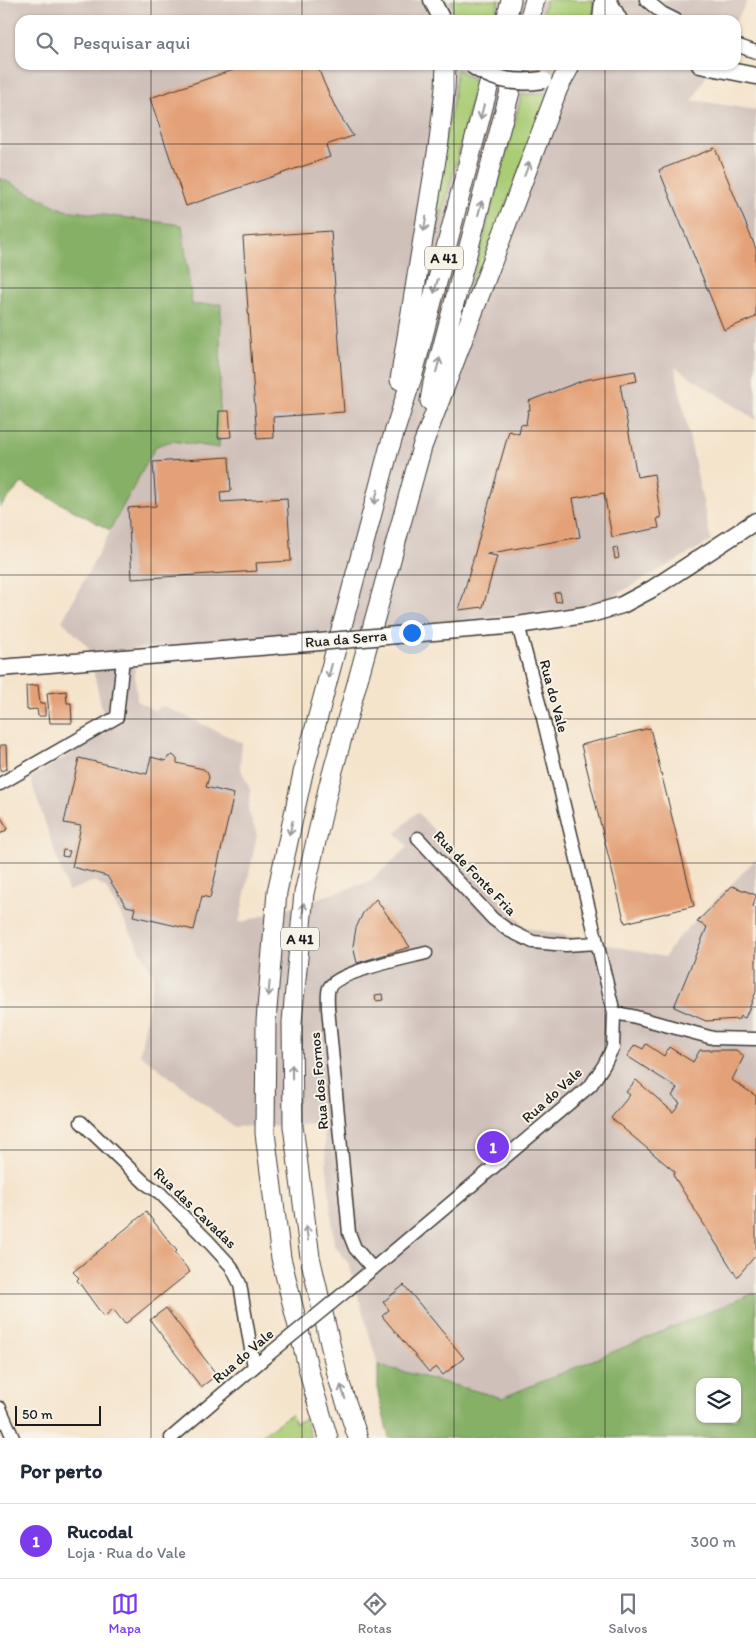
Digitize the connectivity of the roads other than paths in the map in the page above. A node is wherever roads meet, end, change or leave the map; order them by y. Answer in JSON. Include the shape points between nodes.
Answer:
{"nodes":[{"id":1,"x":432,"y":0,"type":"edge"},
{"id":2,"x":441,"y":0,"type":"edge"},
{"id":3,"x":511,"y":0,"type":"edge"},
{"id":4,"x":535,"y":0,"type":"edge"},
{"id":5,"x":603,"y":0,"type":"edge"},
{"id":6,"x":608,"y":0,"type":"edge"},
{"id":7,"x":646,"y":0,"type":"edge"},
{"id":8,"x":440,"y":15,"type":"edge"},
{"id":9,"x":442,"y":15,"type":"edge"},
{"id":10,"x":507,"y":15,"type":"edge"},
{"id":11,"x":530,"y":15,"type":"edge"},
{"id":12,"x":602,"y":15,"type":"edge"},
{"id":13,"x":616,"y":15,"type":"edge"},
{"id":14,"x":666,"y":15,"type":"edge"},
{"id":15,"x":741,"y":47,"type":"edge"},
{"id":16,"x":756,"y":52,"type":"edge"},
{"id":17,"x":446,"y":70,"type":"edge"},
{"id":18,"x":479,"y":70,"type":"edge"},
{"id":19,"x":493,"y":70,"type":"edge"},
{"id":20,"x":516,"y":70,"type":"edge"},
{"id":21,"x":566,"y":70,"type":"edge"},
{"id":22,"x":569,"y":70,"type":"edge"},
{"id":23,"x":725,"y":70,"type":"edge"},
{"id":24,"x":756,"y":76,"type":"edge"},
{"id":25,"x":422,"y":447,"type":"junction"},
{"id":26,"x":389,"y":449,"type":"junction"},
{"id":27,"x":756,"y":521,"type":"edge"},
{"id":28,"x":518,"y":625,"type":"junction"},
{"id":29,"x":123,"y":658,"type":"junction"},
{"id":30,"x":0,"y":668,"type":"edge"},
{"id":31,"x":0,"y":784,"type":"edge"},
{"id":32,"x":418,"y":838,"type":"dead end"},
{"id":33,"x":597,"y":943,"type":"junction"},
{"id":34,"x":426,"y":953,"type":"dead end"},
{"id":35,"x":614,"y":1013,"type":"junction"},
{"id":36,"x":756,"y":1039,"type":"edge"},
{"id":37,"x":81,"y":1122,"type":"dead end"},
{"id":38,"x":373,"y":1268,"type":"junction"},
{"id":39,"x":254,"y":1367,"type":"junction"},
{"id":40,"x":0,"y":1408,"type":"edge"},
{"id":41,"x":13,"y":1438,"type":"edge"},
{"id":42,"x":171,"y":1438,"type":"edge"},
{"id":43,"x":328,"y":1438,"type":"edge"},
{"id":44,"x":358,"y":1438,"type":"edge"}],
"edges":[{"from":1,"to":8,"type":"main road"},
{"from":2,"to":9,"type":"main road"},
{"from":3,"to":10,"type":"highway"},
{"from":4,"to":11,"type":"highway"},
{"from":5,"to":12,"type":"main road"},
{"from":6,"to":13,"type":"main road"},
{"from":7,"to":14,"type":"street"},
{"from":15,"to":16,"type":"street"},
{"from":17,"to":26,"type":"highway","one_way":true,"via":[[439,141]]},
{"from":18,"to":21,"type":"main road","bridge":true,"via":[[502,80],[526,83]]},
{"from":19,"to":26,"type":"highway","number":"A 41","one_way":true,"via":[[413,374]]},
{"from":25,"to":20,"type":"highway","number":"A 41","one_way":true,"via":[[433,383]]},
{"from":25,"to":22,"type":"highway","one_way":true,"via":[[558,88]]},
{"from":23,"to":24,"type":"main road"},
{"from":44,"to":25,"type":"highway","number":"A 41","one_way":true,"via":[[338,1378],[310,1257],[293,1126],[292,1022],[304,893],[314,848]]},
{"from":26,"to":43,"type":"highway","number":"A 41","one_way":true,"via":[[304,773],[278,892],[266,1021],[265,1133],[281,1258]]},
{"from":27,"to":28,"type":"main road","name":"Rua da Serra","via":[[652,590],[622,605],[591,614]]},
{"from":28,"to":29,"type":"main road","name":"Rua da Serra","bridge":true},
{"from":28,"to":33,"type":"street","name":"Rua do Vale"},
{"from":29,"to":30,"type":"main road","name":"Rua da Serra"},
{"from":29,"to":31,"type":"street","via":[[117,717]]},
{"from":32,"to":33,"type":"street","name":"Rua de Fonte Fria","via":[[493,919],[508,930],[533,942]]},
{"from":33,"to":35,"type":"street","name":"Rua do Vale"},
{"from":34,"to":38,"type":"street","name":"Rua dos Fornos","via":[[355,972],[336,980],[329,989],[328,1008],[349,1233],[355,1248]]},
{"from":35,"to":36,"type":"street","via":[[712,1038]]},
{"from":35,"to":38,"type":"street","name":"Rua do Vale","via":[[613,1047],[591,1085]]},
{"from":37,"to":39,"type":"street","name":"Rua das Cavadas","via":[[146,1184],[160,1193],[231,1266],[240,1284]]},
{"from":38,"to":39,"type":"street","name":"Rua do Vale","bridge":true},
{"from":39,"to":42,"type":"street","name":"Rua do Vale"},
{"from":40,"to":41,"type":"street"}]}
